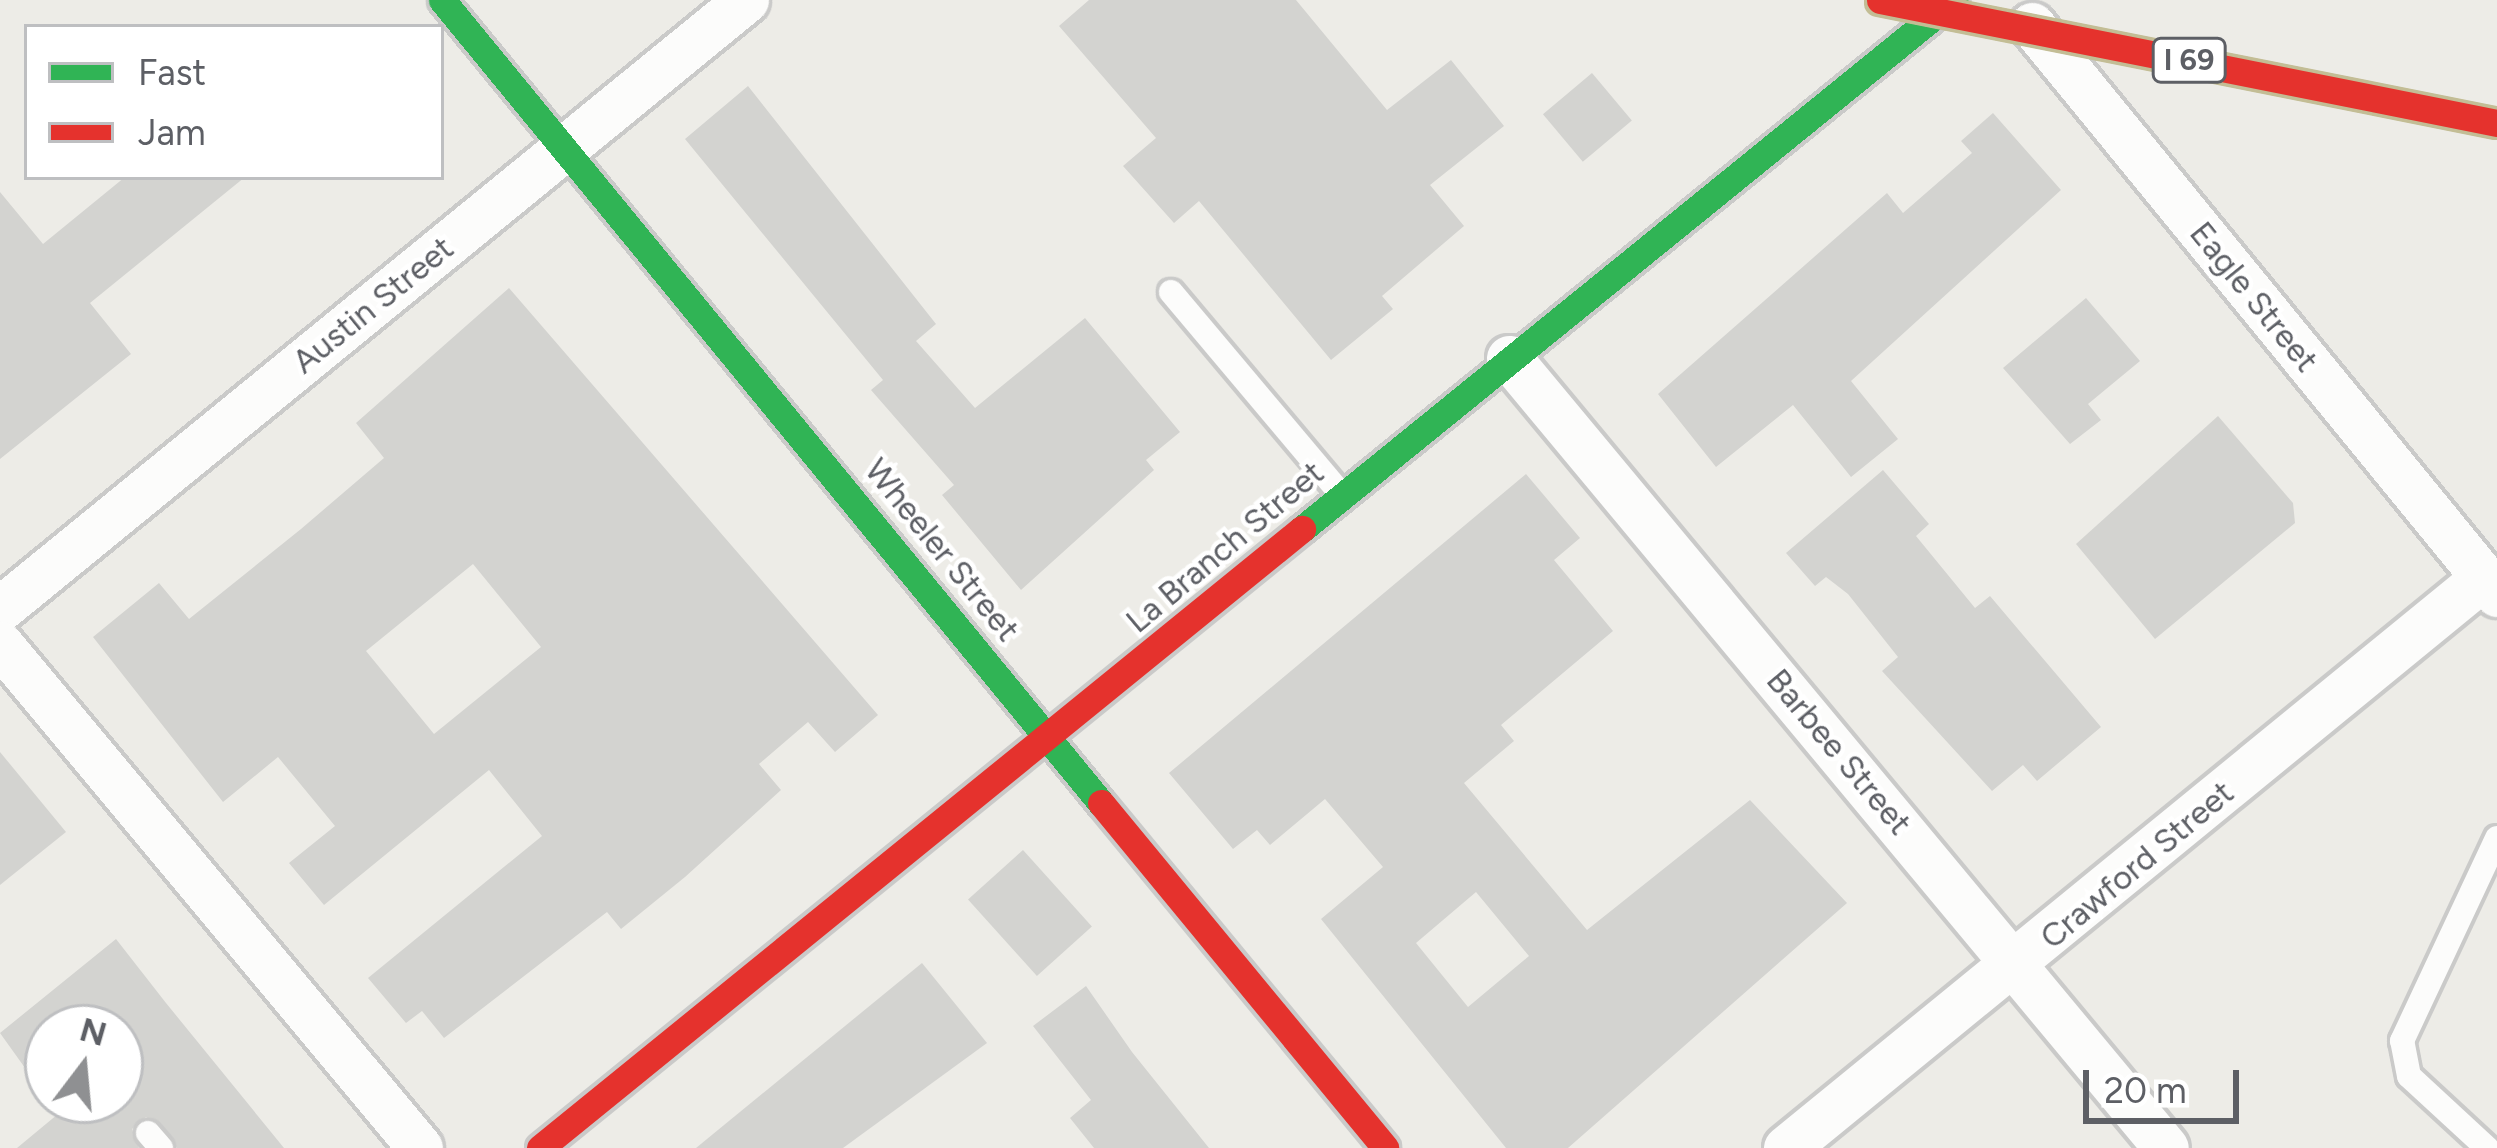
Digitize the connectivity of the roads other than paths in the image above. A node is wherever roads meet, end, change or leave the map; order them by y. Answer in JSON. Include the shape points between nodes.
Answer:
{"nodes":[{"id":1,"x":442,"y":0,"type":"edge"},
{"id":2,"x":746,"y":0,"type":"edge"},
{"id":3,"x":1880,"y":0,"type":"edge"},
{"id":4,"x":1954,"y":0,"type":"edge"},
{"id":5,"x":2012,"y":0,"type":"edge"},
{"id":6,"x":2497,"y":123,"type":"edge"},
{"id":7,"x":565,"y":148,"type":"junction"},
{"id":8,"x":1172,"y":292,"type":"dead end"},
{"id":9,"x":1509,"y":358,"type":"junction"},
{"id":10,"x":1343,"y":496,"type":"junction"},
{"id":11,"x":2490,"y":586,"type":"edge"},
{"id":12,"x":0,"y":609,"type":"edge"},
{"id":13,"x":0,"y":644,"type":"edge"},
{"id":14,"x":1050,"y":739,"type":"junction"},
{"id":15,"x":2497,"y":838,"type":"edge"},
{"id":16,"x":2017,"y":965,"type":"junction"},
{"id":17,"x":420,"y":1148,"type":"edge"},
{"id":18,"x":540,"y":1148,"type":"edge"},
{"id":19,"x":1384,"y":1148,"type":"edge"},
{"id":20,"x":1786,"y":1148,"type":"edge"},
{"id":21,"x":2166,"y":1148,"type":"edge"},
{"id":22,"x":2487,"y":1148,"type":"edge"}],
"edges":[{"from":1,"to":7,"type":"main road","name":"Wheeler Street"},
{"from":2,"to":7,"type":"street","name":"Austin Street"},
{"from":3,"to":6,"type":"main road","number":"I 69","bridge":true},
{"from":4,"to":9,"type":"main road","name":"La Branch Street"},
{"from":5,"to":11,"type":"street","name":"Eagle Street"},
{"from":7,"to":12,"type":"street","name":"Austin Street"},
{"from":7,"to":14,"type":"main road","name":"Wheeler Street"},
{"from":8,"to":10,"type":"lane"},
{"from":9,"to":10,"type":"main road","name":"La Branch Street"},
{"from":9,"to":16,"type":"street","name":"Barbee Street"},
{"from":10,"to":14,"type":"main road","name":"La Branch Street"},
{"from":11,"to":16,"type":"street","name":"Crawford Street"},
{"from":13,"to":17,"type":"street"},
{"from":14,"to":18,"type":"main road","name":"La Branch Street"},
{"from":14,"to":19,"type":"main road","name":"Wheeler Street"},
{"from":15,"to":22,"type":"lane","via":[[2402,1041],[2409,1076]]},
{"from":16,"to":20,"type":"street","name":"Crawford Street"},
{"from":16,"to":21,"type":"street","name":"Barbee Street"}]}
